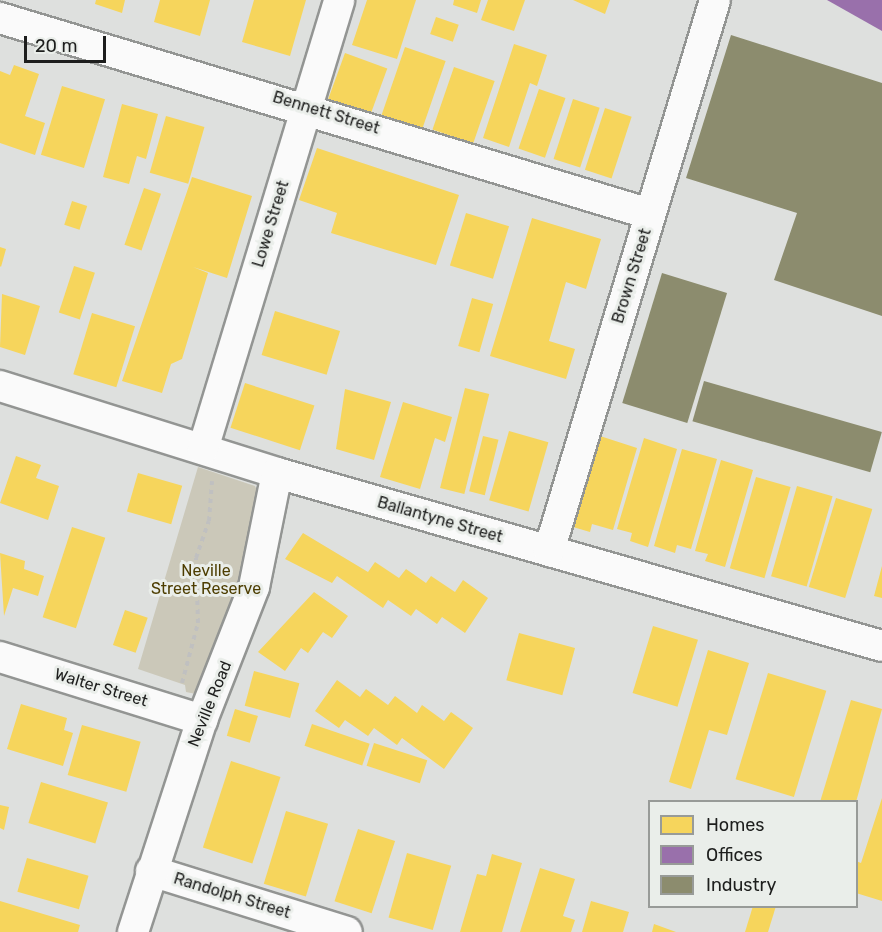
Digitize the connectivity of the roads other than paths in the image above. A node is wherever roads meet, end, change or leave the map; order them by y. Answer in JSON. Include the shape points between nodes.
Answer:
{"nodes":[{"id":1,"x":339,"y":0,"type":"edge"},
{"id":2,"x":715,"y":0,"type":"edge"},
{"id":3,"x":0,"y":18,"type":"edge"},
{"id":4,"x":307,"y":107,"type":"junction"},
{"id":5,"x":650,"y":214,"type":"junction"},
{"id":6,"x":0,"y":386,"type":"edge"},
{"id":7,"x":208,"y":451,"type":"junction"},
{"id":8,"x":277,"y":473,"type":"junction"},
{"id":9,"x":549,"y":551,"type":"junction"},
{"id":10,"x":882,"y":646,"type":"edge"},
{"id":11,"x":0,"y":657,"type":"edge"},
{"id":12,"x":202,"y":720,"type":"junction"},
{"id":13,"x":151,"y":872,"type":"junction"},
{"id":14,"x":133,"y":932,"type":"edge"},
{"id":15,"x":346,"y":932,"type":"edge"}],
"edges":[{"from":1,"to":4,"type":"street","name":"Lowe Street"},
{"from":2,"to":5,"type":"street","name":"Brown Street"},
{"from":3,"to":4,"type":"street","name":"Bennett Street"},
{"from":4,"to":5,"type":"street","name":"Bennett Street"},
{"from":4,"to":7,"type":"street","name":"Lowe Street"},
{"from":5,"to":9,"type":"street","name":"Brown Street"},
{"from":6,"to":7,"type":"street","name":"Ballantyne Street"},
{"from":7,"to":8,"type":"street","name":"Ballantyne Street"},
{"from":8,"to":9,"type":"street","name":"Ballantyne Street"},
{"from":8,"to":12,"type":"street","name":"Neville Road","via":[[254,587]]},
{"from":9,"to":10,"type":"street","name":"Ballantyne Street"},
{"from":11,"to":12,"type":"street","name":"Walter Street"},
{"from":12,"to":13,"type":"street","name":"Neville Road"},
{"from":13,"to":14,"type":"street","name":"Neville Road"},
{"from":13,"to":15,"type":"street","name":"Randolph Street"}]}
